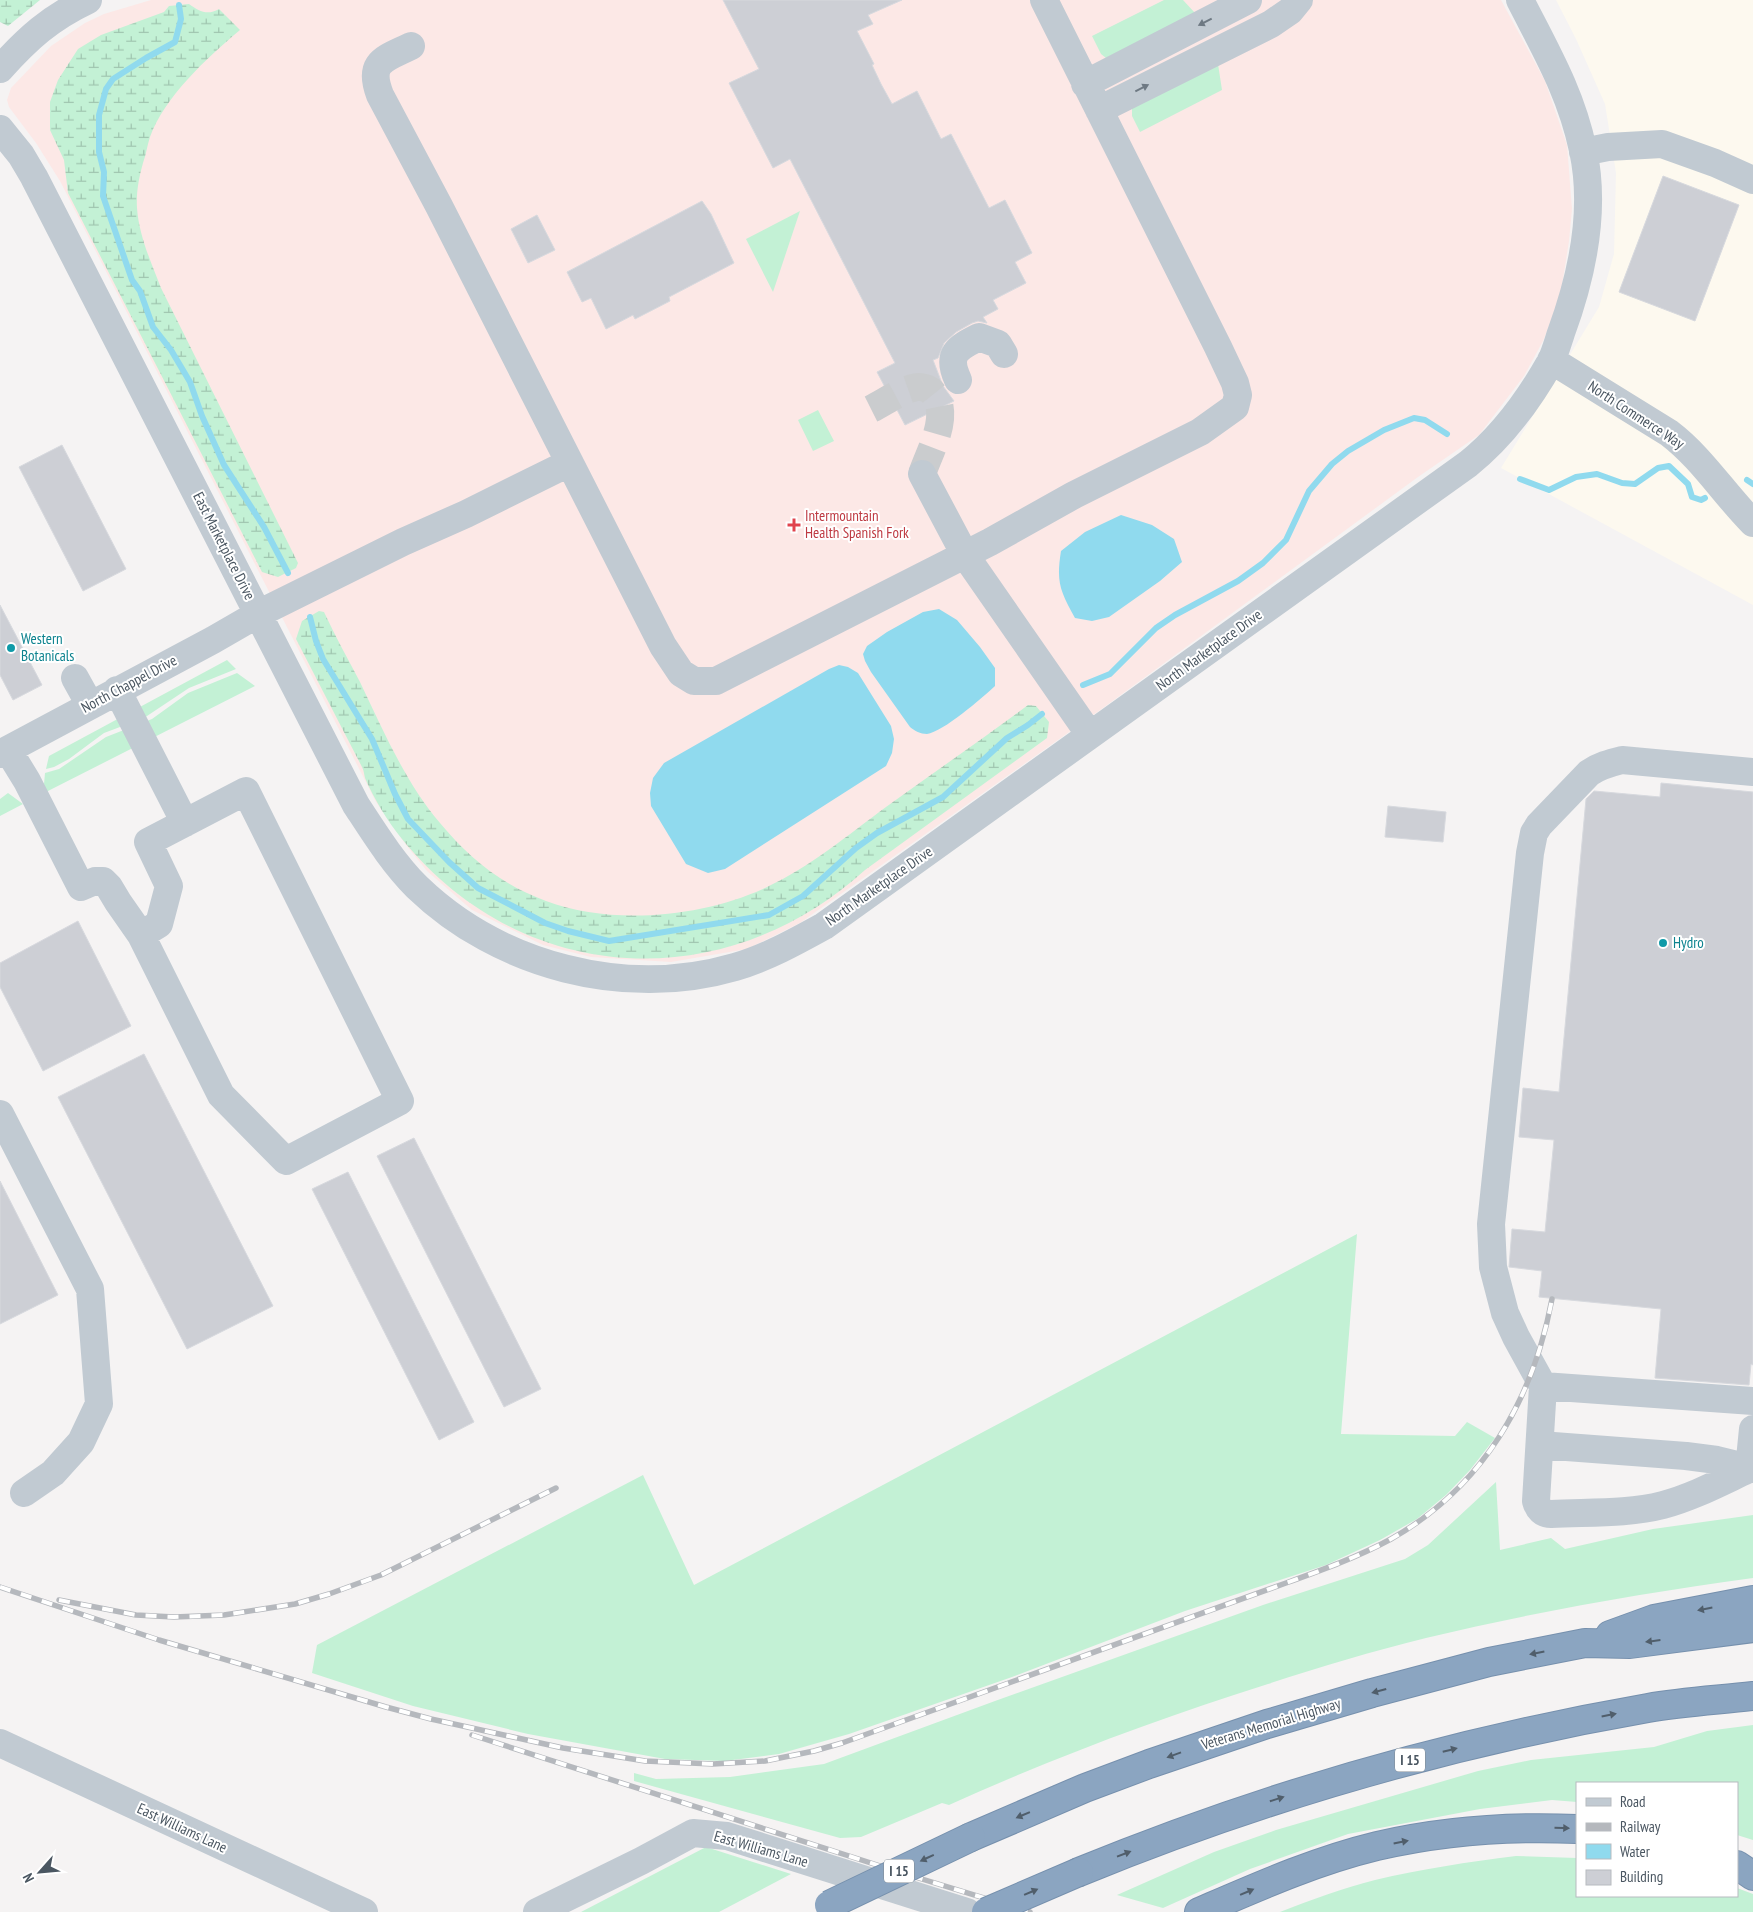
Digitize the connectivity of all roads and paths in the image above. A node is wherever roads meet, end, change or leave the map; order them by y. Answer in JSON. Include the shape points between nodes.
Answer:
{"nodes":[{"id":1,"x":88,"y":0,"type":"edge"},
{"id":2,"x":1044,"y":0,"type":"edge"},
{"id":3,"x":1248,"y":0,"type":"edge"},
{"id":4,"x":1520,"y":0,"type":"edge"},
{"id":5,"x":1289,"y":4,"type":"edge"},
{"id":6,"x":411,"y":46,"type":"dead end"},
{"id":7,"x":0,"y":68,"type":"edge"},
{"id":8,"x":1086,"y":84,"type":"junction"},
{"id":9,"x":1099,"y":110,"type":"junction"},
{"id":10,"x":0,"y":129,"type":"edge"},
{"id":11,"x":1583,"y":152,"type":"junction"},
{"id":12,"x":1753,"y":180,"type":"edge"},
{"id":13,"x":1004,"y":354,"type":"dead end"},
{"id":14,"x":1551,"y":360,"type":"junction"},
{"id":15,"x":958,"y":380,"type":"dead end"},
{"id":16,"x":568,"y":463,"type":"junction"},
{"id":17,"x":922,"y":474,"type":"dead end"},
{"id":18,"x":1753,"y":523,"type":"edge"},
{"id":19,"x":965,"y":555,"type":"junction"},
{"id":20,"x":258,"y":614,"type":"junction"},
{"id":21,"x":75,"y":678,"type":"dead end"},
{"id":22,"x":117,"y":690,"type":"junction"},
{"id":23,"x":90,"y":705,"type":"junction"},
{"id":24,"x":1090,"y":735,"type":"junction"},
{"id":25,"x":4,"y":752,"type":"edge"},
{"id":26,"x":1753,"y":772,"type":"edge"},
{"id":27,"x":185,"y":823,"type":"junction"},
{"id":28,"x":141,"y":935,"type":"junction"},
{"id":29,"x":482,"y":936,"type":"joint"},
{"id":30,"x":0,"y":1114,"type":"edge"},
{"id":31,"x":1543,"y":1386,"type":"junction"},
{"id":32,"x":1753,"y":1401,"type":"edge"},
{"id":33,"x":1753,"y":1429,"type":"edge"},
{"id":34,"x":1540,"y":1446,"type":"junction"},
{"id":35,"x":1751,"y":1469,"type":"edge"},
{"id":36,"x":24,"y":1493,"type":"dead end"},
{"id":37,"x":1753,"y":1600,"type":"edge"},
{"id":38,"x":1753,"y":1628,"type":"edge"},
{"id":39,"x":1585,"y":1643,"type":"junction"},
{"id":40,"x":1753,"y":1696,"type":"edge"},
{"id":41,"x":0,"y":1743,"type":"edge"},
{"id":42,"x":1576,"y":1829,"type":"edge"},
{"id":43,"x":1738,"y":1853,"type":"edge"},
{"id":44,"x":1753,"y":1856,"type":"edge"},
{"id":45,"x":1738,"y":1867,"type":"edge"},
{"id":46,"x":1753,"y":1876,"type":"edge"},
{"id":47,"x":822,"y":1909,"type":"edge"},
{"id":48,"x":1201,"y":1911,"type":"edge"},
{"id":49,"x":364,"y":1912,"type":"edge"},
{"id":50,"x":537,"y":1912,"type":"edge"},
{"id":51,"x":967,"y":1912,"type":"edge"},
{"id":52,"x":986,"y":1912,"type":"edge"}],
"edges":[{"from":1,"to":7,"type":"street","via":[[50,20]]},
{"from":2,"to":8,"type":"street"},
{"from":3,"to":8,"type":"street","one_way":true},
{"from":4,"to":11,"type":"street","name":"North Marketplace Drive","via":[[1558,72],[1570,101]]},
{"from":9,"to":5,"type":"street","one_way":true,"via":[[1271,24]]},
{"from":6,"to":16,"type":"street","via":[[383,60],[376,70],[375,81],[380,95]]},
{"from":8,"to":9,"type":"street"},
{"from":9,"to":19,"type":"street","via":[[1235,383],[1238,395],[1234,407],[1200,432],[1074,494]]},
{"from":10,"to":20,"type":"street","name":"East Marketplace Drive","via":[[34,177]]},
{"from":11,"to":12,"type":"street","via":[[1662,144]]},
{"from":11,"to":14,"type":"street","name":"North Marketplace Drive","via":[[1588,194],[1580,272]]},
{"from":13,"to":15,"type":"street","via":[[998,344],[979,337],[958,347],[953,360]]},
{"from":14,"to":18,"type":"street","name":"North Commerce Way","via":[[1686,446]]},
{"from":14,"to":24,"type":"street","name":"North Marketplace Drive","via":[[1507,428],[1487,449]]},
{"from":16,"to":19,"type":"street","via":[[663,646],[681,673],[694,681],[716,681]]},
{"from":16,"to":20,"type":"street","name":"North Chappel Drive"},
{"from":17,"to":19,"type":"street"},
{"from":19,"to":24,"type":"street"},
{"from":20,"to":22,"type":"street","name":"North Chappel Drive"},
{"from":20,"to":29,"type":"street","name":"East Marketplace Drive","via":[[356,805],[391,858],[418,888]]},
{"from":21,"to":23,"type":"street"},
{"from":22,"to":23,"type":"street","name":"North Chappel Drive"},
{"from":22,"to":27,"type":"street"},
{"from":23,"to":25,"type":"street","name":"North Chappel Drive"},
{"from":24,"to":29,"type":"street","name":"North Marketplace Drive","via":[[824,926],[771,953],[734,967],[688,977],[615,977],[547,964]]},
{"from":25,"to":28,"type":"street","via":[[27,781],[81,888],[95,881],[103,881],[110,886]]},
{"from":26,"to":31,"type":"street","via":[[1622,760],[1613,762],[1589,773],[1534,833],[1491,1245],[1494,1274],[1505,1313]]},
{"from":27,"to":28,"type":"street","via":[[148,842],[169,886],[160,924]]},
{"from":27,"to":28,"type":"street","via":[[246,791],[400,1100],[286,1161],[222,1095]]},
{"from":30,"to":36,"type":"street","via":[[90,1290],[99,1404],[81,1442],[53,1473]]},
{"from":31,"to":32,"type":"street"},
{"from":31,"to":34,"type":"street"},
{"from":33,"to":35,"type":"street"},
{"from":34,"to":35,"type":"street","via":[[1686,1456]]},
{"from":34,"to":35,"type":"street","via":[[1536,1501],[1540,1510],[1547,1514],[1661,1505]]},
{"from":37,"to":39,"type":"highway","one_way":true,"via":[[1654,1619]]},
{"from":38,"to":39,"type":"highway","name":"Veterans Memorial Highway","number":"I 15","one_way":true,"via":[[1630,1644]]},
{"from":39,"to":47,"type":"highway","name":"Veterans Memorial Highway","number":"I 15","one_way":true,"bridge":true,"via":[[1489,1662],[1336,1703],[1220,1739],[1085,1788],[971,1837]]},
{"from":52,"to":40,"type":"highway","number":"I 15","one_way":true,"bridge":true,"via":[[1171,1836],[1275,1800],[1418,1758],[1650,1707]]},
{"from":41,"to":49,"type":"street","name":"East Williams Lane"},
{"from":48,"to":42,"type":"highway","one_way":true,"via":[[1309,1867],[1376,1846],[1469,1831]]},
{"from":43,"to":44,"type":"highway"},
{"from":45,"to":46,"type":"highway"},
{"from":50,"to":51,"type":"street","name":"East Williams Lane","via":[[693,1832],[727,1836]]}]}
